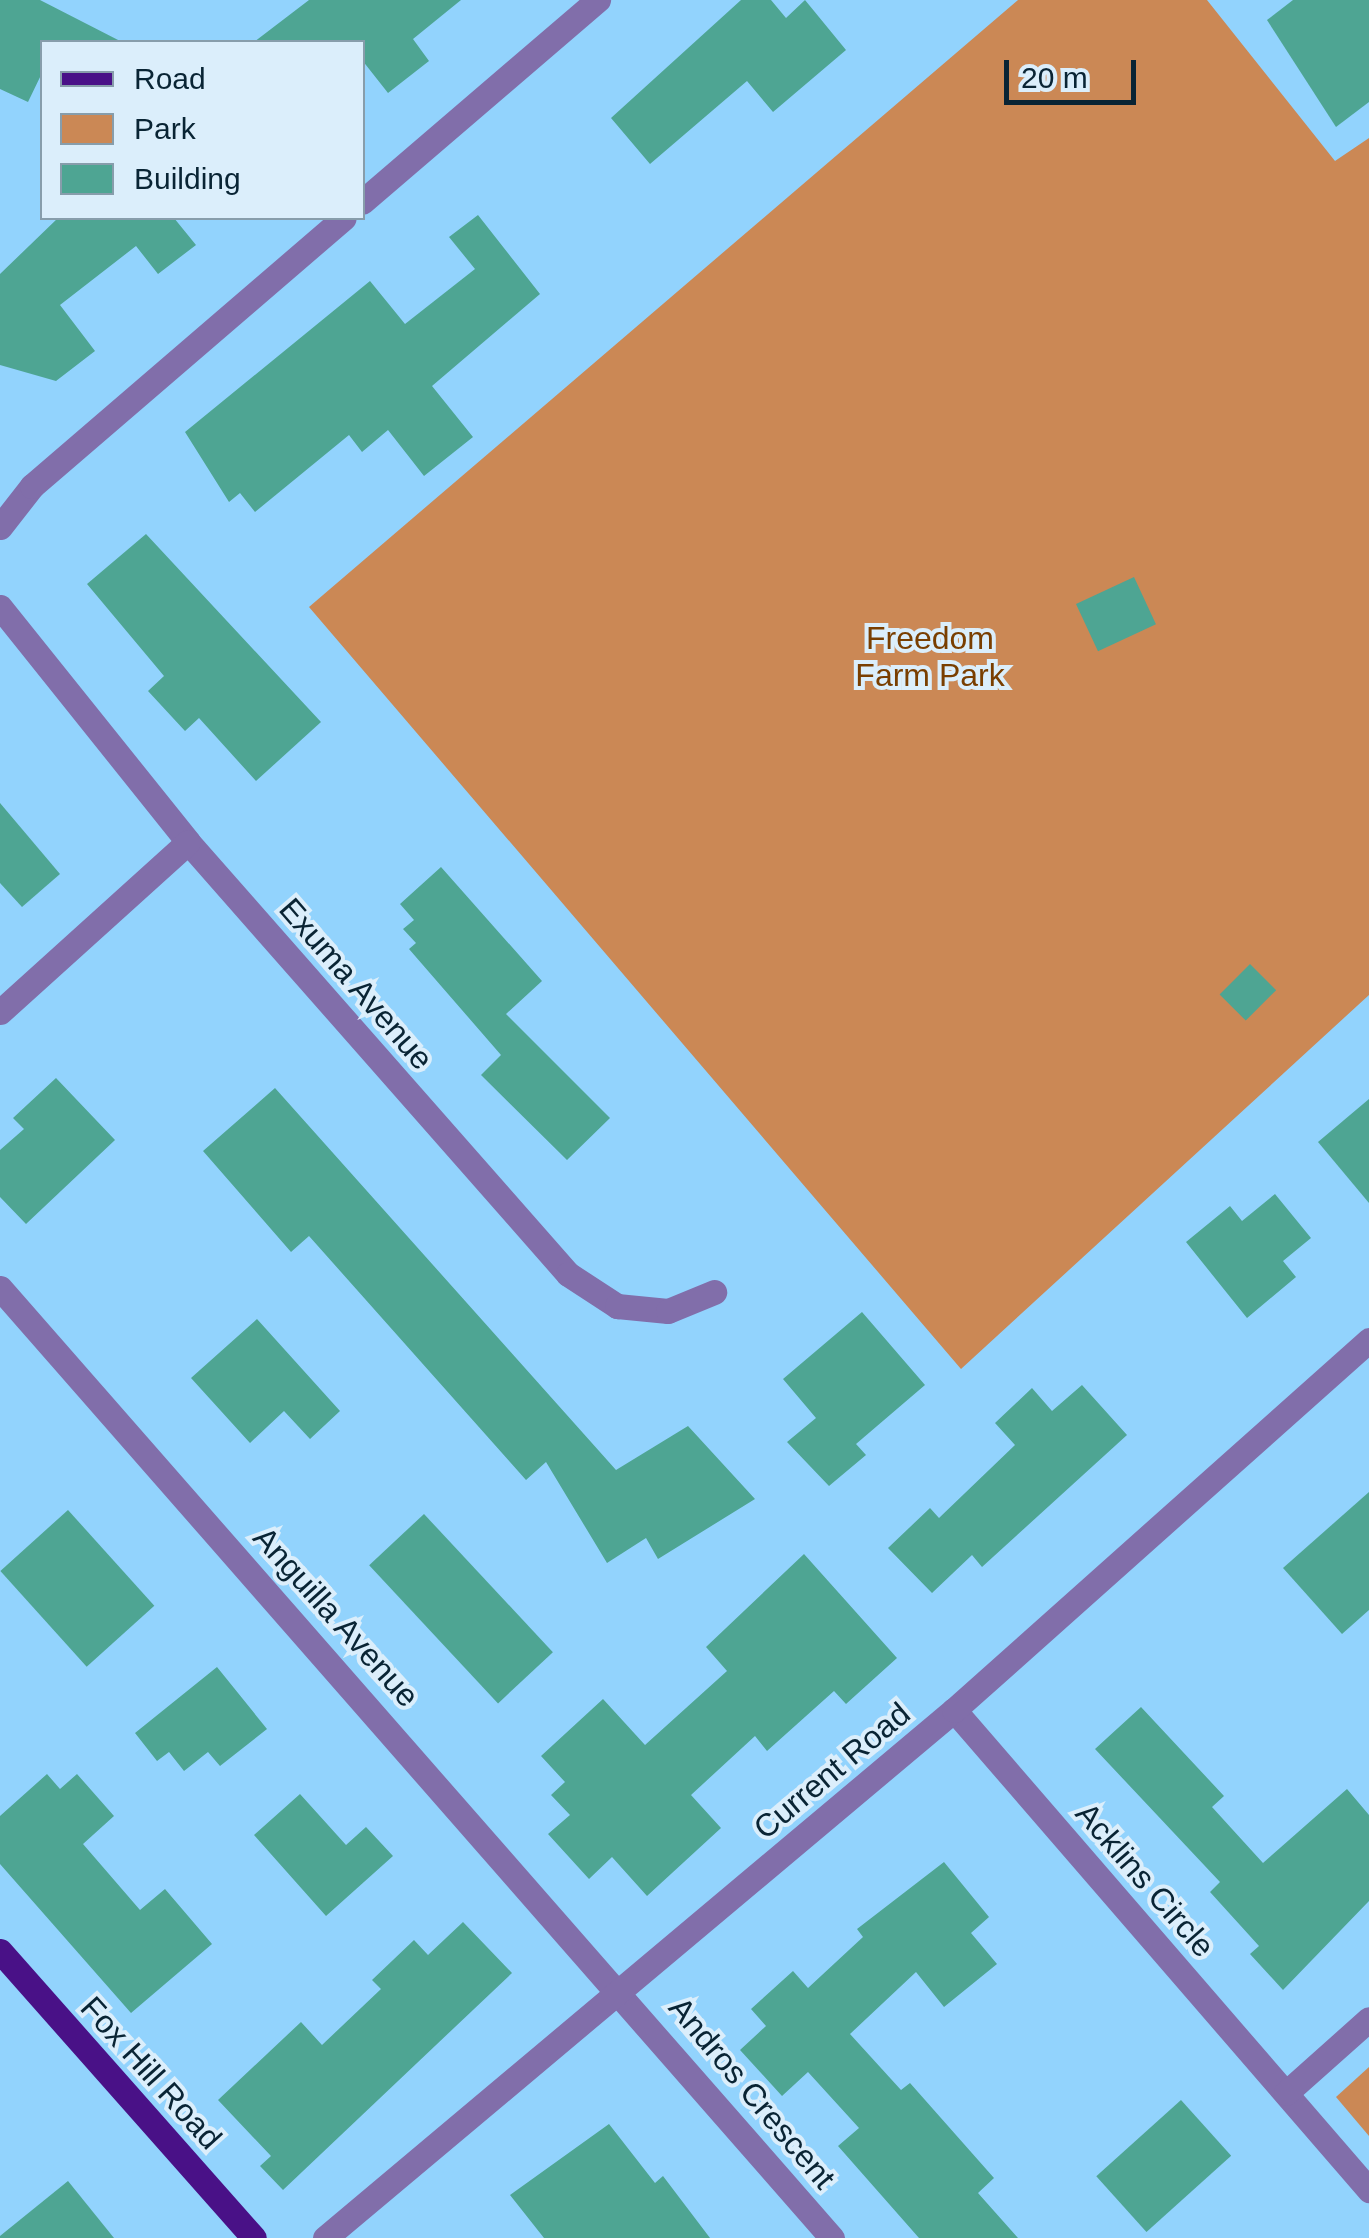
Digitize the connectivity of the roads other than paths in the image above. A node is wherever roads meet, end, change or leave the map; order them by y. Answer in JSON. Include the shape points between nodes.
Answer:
{"nodes":[{"id":1,"x":598,"y":0,"type":"edge"},
{"id":2,"x":365,"y":199,"type":"edge"},
{"id":3,"x":342,"y":220,"type":"edge"},
{"id":4,"x":0,"y":527,"type":"edge"},
{"id":5,"x":0,"y":608,"type":"edge"},
{"id":6,"x":188,"y":842,"type":"junction"},
{"id":7,"x":0,"y":1012,"type":"edge"},
{"id":8,"x":0,"y":1288,"type":"edge"},
{"id":9,"x":714,"y":1292,"type":"dead end"},
{"id":10,"x":1369,"y":1340,"type":"edge"},
{"id":11,"x":954,"y":1710,"type":"junction"},
{"id":12,"x":0,"y":1952,"type":"edge"},
{"id":13,"x":623,"y":1990,"type":"junction"},
{"id":14,"x":1369,"y":2018,"type":"edge"},
{"id":15,"x":1286,"y":2092,"type":"junction"},
{"id":16,"x":1369,"y":2190,"type":"edge"},
{"id":17,"x":254,"y":2238,"type":"edge"},
{"id":18,"x":325,"y":2238,"type":"edge"},
{"id":19,"x":832,"y":2238,"type":"edge"}],
"edges":[{"from":1,"to":2,"type":"street"},
{"from":3,"to":4,"type":"street","via":[[32,486]]},
{"from":5,"to":6,"type":"street","name":"Exuma Avenue"},
{"from":6,"to":7,"type":"street"},
{"from":6,"to":9,"type":"street","name":"Exuma Avenue","via":[[568,1274],[617,1306],[668,1311]]},
{"from":8,"to":13,"type":"street","name":"Anguilla Avenue"},
{"from":10,"to":11,"type":"street","name":"Current Road"},
{"from":11,"to":13,"type":"street","name":"Current Road"},
{"from":11,"to":15,"type":"street","name":"Acklins Circle"},
{"from":12,"to":17,"type":"main road","name":"Fox Hill Road"},
{"from":13,"to":18,"type":"street","name":"Current Road"},
{"from":13,"to":19,"type":"street","name":"Andros Crescent"},
{"from":14,"to":15,"type":"street"},
{"from":15,"to":16,"type":"street","name":"Acklins Circle"}]}
